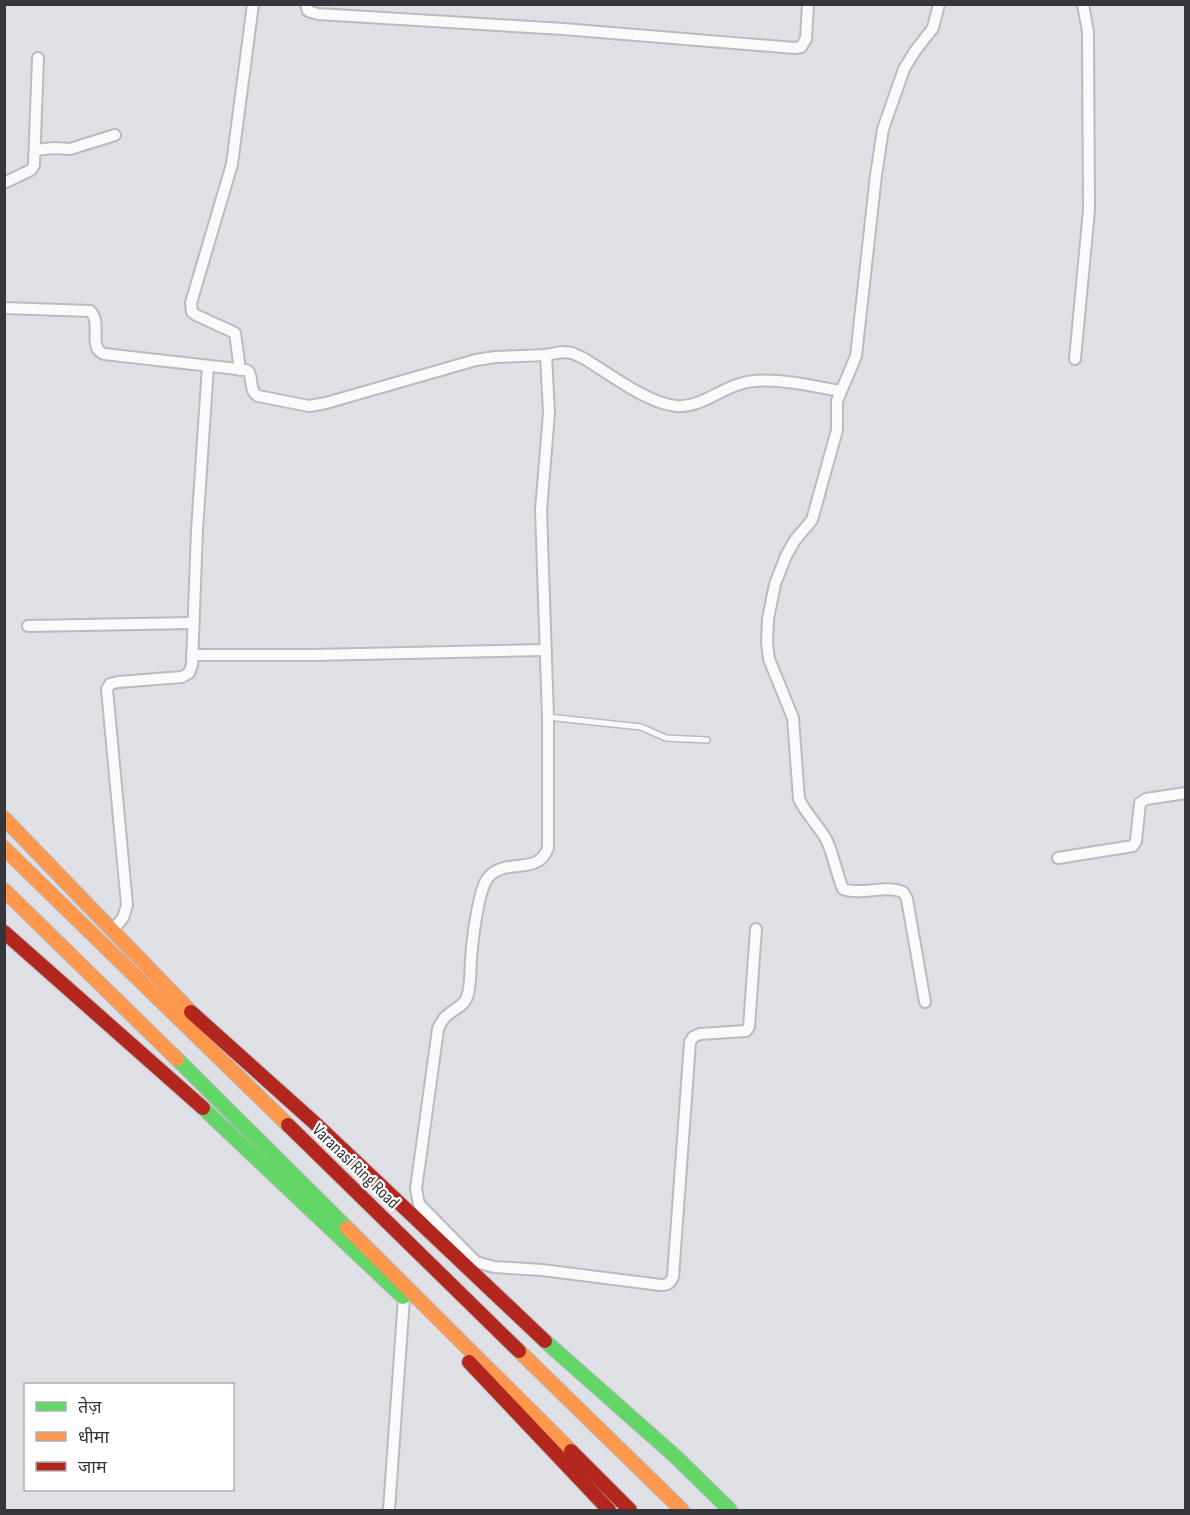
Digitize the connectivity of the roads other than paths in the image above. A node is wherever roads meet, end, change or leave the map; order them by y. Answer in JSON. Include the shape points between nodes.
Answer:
{"nodes":[{"id":1,"x":253,"y":4,"type":"edge"},
{"id":2,"x":306,"y":4,"type":"edge"},
{"id":3,"x":808,"y":4,"type":"edge"},
{"id":4,"x":939,"y":4,"type":"edge"},
{"id":5,"x":1083,"y":4,"type":"edge"},
{"id":6,"x":38,"y":58,"type":"dead end"},
{"id":7,"x":115,"y":135,"type":"dead end"},
{"id":8,"x":36,"y":150,"type":"junction"},
{"id":9,"x":4,"y":183,"type":"edge"},
{"id":10,"x":4,"y":308,"type":"edge"},
{"id":11,"x":546,"y":355,"type":"junction"},
{"id":12,"x":1075,"y":359,"type":"dead end"},
{"id":13,"x":208,"y":366,"type":"junction"},
{"id":14,"x":240,"y":370,"type":"junction"},
{"id":15,"x":840,"y":392,"type":"junction"},
{"id":16,"x":192,"y":623,"type":"junction"},
{"id":17,"x":28,"y":626,"type":"dead end"},
{"id":18,"x":546,"y":650,"type":"junction"},
{"id":19,"x":192,"y":655,"type":"junction"},
{"id":20,"x":548,"y":717,"type":"junction"},
{"id":21,"x":707,"y":740,"type":"dead end"},
{"id":22,"x":1185,"y":793,"type":"edge"},
{"id":23,"x":4,"y":818,"type":"edge"},
{"id":24,"x":4,"y":848,"type":"edge"},
{"id":25,"x":1058,"y":858,"type":"dead end"},
{"id":26,"x":4,"y":890,"type":"edge"},
{"id":27,"x":756,"y":929,"type":"dead end"},
{"id":28,"x":4,"y":932,"type":"edge"},
{"id":29,"x":112,"y":932,"type":"junction"},
{"id":30,"x":925,"y":1002,"type":"dead end"},
{"id":31,"x":404,"y":1298,"type":"junction"},
{"id":32,"x":389,"y":1510,"type":"edge"},
{"id":33,"x":609,"y":1510,"type":"edge"},
{"id":34,"x":630,"y":1510,"type":"edge"},
{"id":35,"x":681,"y":1510,"type":"edge"},
{"id":36,"x":730,"y":1510,"type":"edge"}],
"edges":[{"from":1,"to":14,"type":"street","via":[[232,164],[191,303],[196,315],[235,333]]},
{"from":2,"to":3,"type":"street","via":[[308,11],[318,14],[795,48],[801,47],[806,39]]},
{"from":4,"to":15,"type":"street","via":[[933,28],[904,69],[883,129],[856,356]]},
{"from":5,"to":12,"type":"street","via":[[1088,32],[1089,210]]},
{"from":6,"to":8,"type":"street"},
{"from":7,"to":8,"type":"street","via":[[70,149]]},
{"from":8,"to":9,"type":"street","via":[[31,170]]},
{"from":10,"to":13,"type":"street","via":[[90,311],[96,320],[99,352]]},
{"from":11,"to":14,"type":"street","via":[[476,360],[309,406],[258,396],[251,388],[249,372]]},
{"from":11,"to":15,"type":"street","via":[[572,353],[666,405],[701,402],[751,381],[800,384]]},
{"from":11,"to":18,"type":"street","via":[[549,422],[541,510]]},
{"from":13,"to":14,"type":"street"},
{"from":13,"to":16,"type":"street"},
{"from":15,"to":30,"type":"street","via":[[837,430],[824,482],[812,520],[795,540],[775,584],[767,644],[772,668],[793,718],[799,799],[832,852],[843,889],[903,892]]},
{"from":16,"to":17,"type":"street"},
{"from":16,"to":19,"type":"street"},
{"from":18,"to":19,"type":"street"},
{"from":18,"to":20,"type":"street"},
{"from":19,"to":29,"type":"street","via":[[189,673],[182,677],[118,682],[107,689],[126,905],[123,918]]},
{"from":20,"to":21,"type":"lane","via":[[640,727],[666,738]]},
{"from":20,"to":27,"type":"street","via":[[548,848],[538,862],[501,869],[486,880],[467,999],[442,1018],[438,1029],[416,1189],[419,1204],[476,1262],[494,1268],[662,1285],[671,1282],[690,1042],[700,1034],[746,1031],[749,1027]]},
{"from":22,"to":25,"type":"street","via":[[1140,803],[1133,846]]},
{"from":23,"to":29,"type":"main road"},
{"from":24,"to":35,"type":"main road","name":"Varanasi Ring Road"},
{"from":26,"to":34,"type":"main road"},
{"from":28,"to":31,"type":"main road","via":[[221,1124]]},
{"from":29,"to":36,"type":"main road","via":[[203,1024]]},
{"from":31,"to":32,"type":"street"},
{"from":31,"to":33,"type":"main road"}]}
